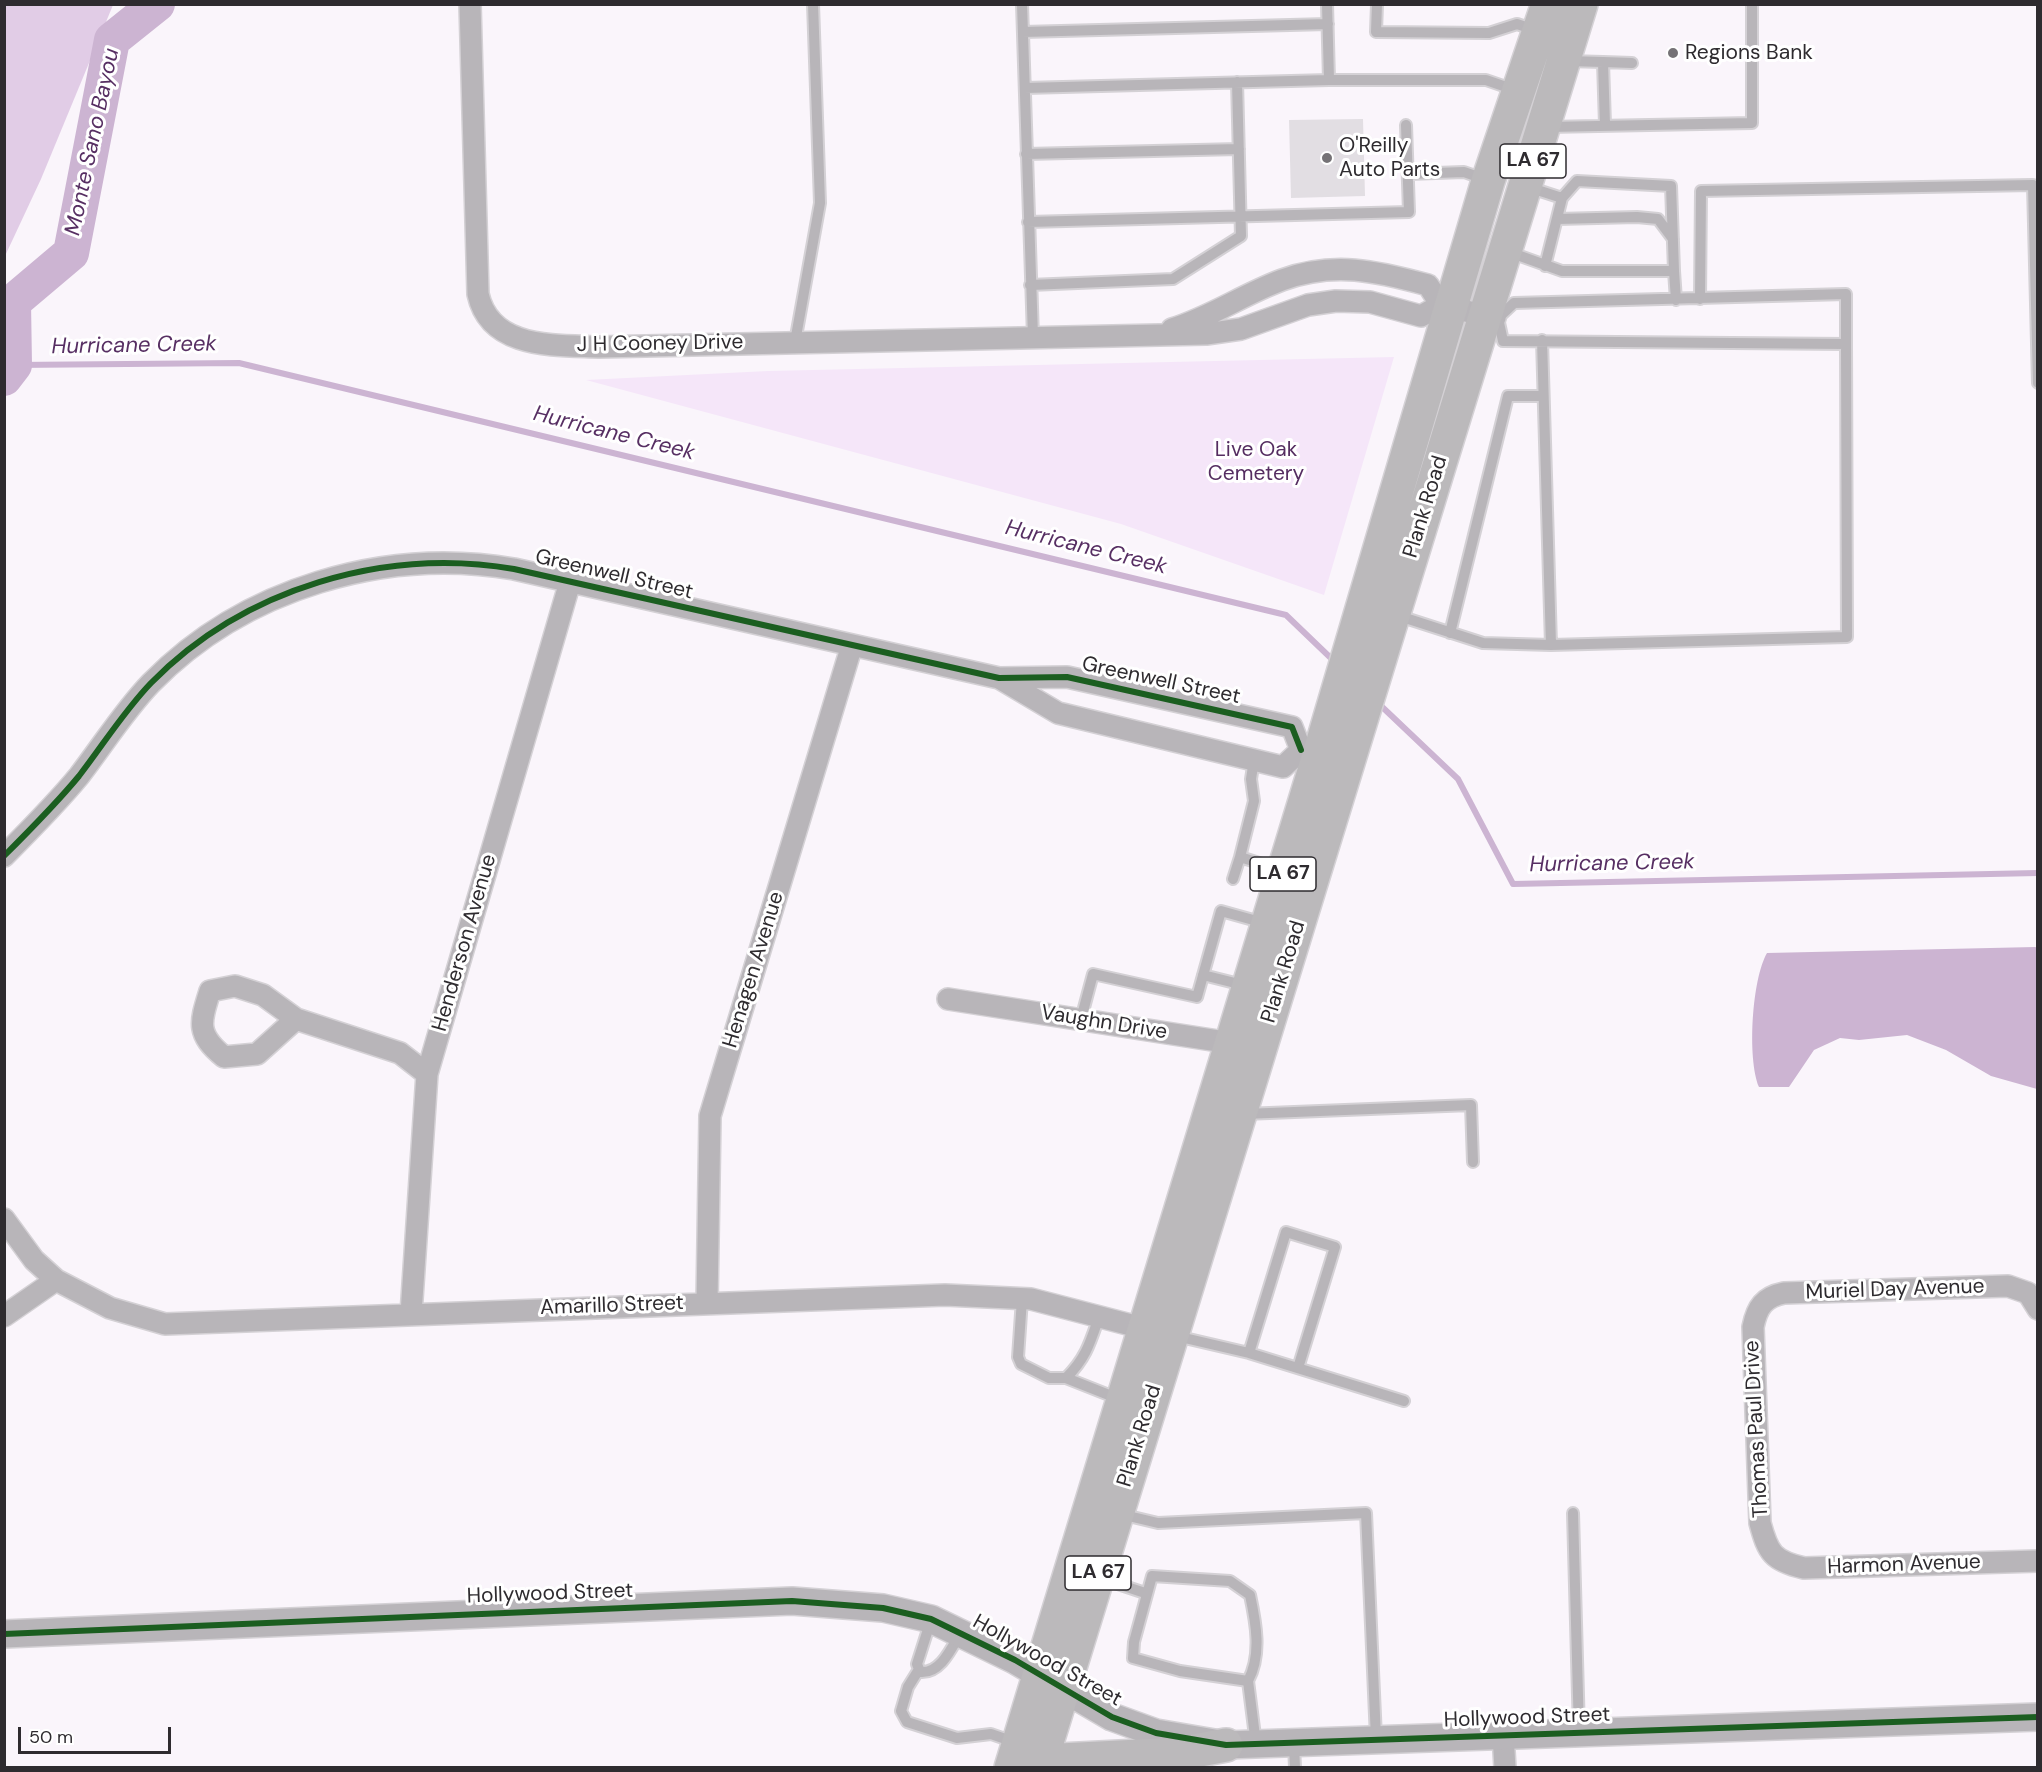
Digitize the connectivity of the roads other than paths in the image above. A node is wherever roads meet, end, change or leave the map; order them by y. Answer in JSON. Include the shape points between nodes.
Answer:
{"nodes":[{"id":1,"x":470,"y":4,"type":"edge"},
{"id":2,"x":813,"y":4,"type":"edge"},
{"id":3,"x":1022,"y":4,"type":"edge"},
{"id":4,"x":1327,"y":4,"type":"edge"},
{"id":5,"x":1377,"y":4,"type":"edge"},
{"id":6,"x":1581,"y":4,"type":"edge"},
{"id":7,"x":1752,"y":4,"type":"edge"},
{"id":8,"x":1543,"y":18,"type":"edge"},
{"id":9,"x":1328,"y":24,"type":"junction"},
{"id":10,"x":1023,"y":32,"type":"junction"},
{"id":11,"x":1564,"y":60,"type":"junction"},
{"id":12,"x":1603,"y":62,"type":"junction"},
{"id":13,"x":1632,"y":63,"type":"dead end"},
{"id":14,"x":1329,"y":80,"type":"junction"},
{"id":15,"x":1237,"y":82,"type":"junction"},
{"id":16,"x":1024,"y":88,"type":"junction"},
{"id":17,"x":1518,"y":91,"type":"junction"},
{"id":18,"x":1406,"y":125,"type":"dead end"},
{"id":19,"x":1605,"y":125,"type":"junction"},
{"id":20,"x":1544,"y":127,"type":"junction"},
{"id":21,"x":1239,"y":149,"type":"junction"},
{"id":22,"x":1026,"y":154,"type":"junction"},
{"id":23,"x":1408,"y":174,"type":"junction"},
{"id":24,"x":1488,"y":181,"type":"junction"},
{"id":25,"x":1526,"y":186,"type":"junction"},
{"id":26,"x":1562,"y":198,"type":"junction"},
{"id":27,"x":1240,"y":217,"type":"junction"},
{"id":28,"x":1557,"y":219,"type":"junction"},
{"id":29,"x":1028,"y":222,"type":"junction"},
{"id":30,"x":1673,"y":239,"type":"junction"},
{"id":31,"x":1505,"y":251,"type":"junction"},
{"id":32,"x":1545,"y":266,"type":"junction"},
{"id":33,"x":1674,"y":271,"type":"junction"},
{"id":34,"x":1030,"y":285,"type":"junction"},
{"id":35,"x":1700,"y":299,"type":"junction"},
{"id":36,"x":1676,"y":300,"type":"junction"},
{"id":37,"x":1445,"y":306,"type":"junction"},
{"id":38,"x":1491,"y":317,"type":"junction"},
{"id":39,"x":1157,"y":334,"type":"junction"},
{"id":40,"x":1033,"y":337,"type":"junction"},
{"id":41,"x":1542,"y":340,"type":"junction"},
{"id":42,"x":795,"y":342,"type":"junction"},
{"id":43,"x":1846,"y":344,"type":"junction"},
{"id":44,"x":2037,"y":384,"type":"edge"},
{"id":45,"x":1543,"y":396,"type":"junction"},
{"id":46,"x":570,"y":582,"type":"junction"},
{"id":47,"x":1378,"y":627,"type":"junction"},
{"id":48,"x":1450,"y":633,"type":"junction"},
{"id":49,"x":852,"y":645,"type":"junction"},
{"id":50,"x":1551,"y":645,"type":"junction"},
{"id":51,"x":999,"y":678,"type":"junction"},
{"id":52,"x":1323,"y":756,"type":"junction"},
{"id":53,"x":1254,"y":760,"type":"junction"},
{"id":54,"x":4,"y":856,"type":"edge"},
{"id":55,"x":1240,"y":857,"type":"junction"},
{"id":56,"x":1284,"y":871,"type":"junction"},
{"id":57,"x":1233,"y":879,"type":"dead end"},
{"id":58,"x":1268,"y":924,"type":"junction"},
{"id":59,"x":1203,"y":975,"type":"junction"},
{"id":60,"x":1248,"y":987,"type":"junction"},
{"id":61,"x":948,"y":999,"type":"dead end"},
{"id":62,"x":1081,"y":1018,"type":"junction"},
{"id":63,"x":296,"y":1019,"type":"dead end"},
{"id":64,"x":1246,"y":1045,"type":"junction"},
{"id":65,"x":428,"y":1074,"type":"junction"},
{"id":66,"x":1239,"y":1115,"type":"junction"},
{"id":67,"x":1473,"y":1162,"type":"dead end"},
{"id":68,"x":4,"y":1219,"type":"edge"},
{"id":69,"x":56,"y":1280,"type":"junction"},
{"id":70,"x":1022,"y":1299,"type":"junction"},
{"id":71,"x":1764,"y":1301,"type":"joint"},
{"id":72,"x":2033,"y":1301,"type":"edge"},
{"id":73,"x":707,"y":1303,"type":"junction"},
{"id":74,"x":411,"y":1314,"type":"junction"},
{"id":75,"x":4,"y":1316,"type":"edge"},
{"id":76,"x":1099,"y":1317,"type":"junction"},
{"id":77,"x":1158,"y":1332,"type":"junction"},
{"id":78,"x":1249,"y":1353,"type":"junction"},
{"id":79,"x":1298,"y":1368,"type":"junction"},
{"id":80,"x":1066,"y":1378,"type":"junction"},
{"id":81,"x":1122,"y":1400,"type":"junction"},
{"id":82,"x":1404,"y":1401,"type":"dead end"},
{"id":83,"x":1116,"y":1513,"type":"junction"},
{"id":84,"x":1573,"y":1513,"type":"dead end"},
{"id":85,"x":1773,"y":1556,"type":"joint"},
{"id":86,"x":2037,"y":1561,"type":"edge"},
{"id":87,"x":1097,"y":1577,"type":"junction"},
{"id":88,"x":1145,"y":1593,"type":"junction"},
{"id":89,"x":931,"y":1619,"type":"junction"},
{"id":90,"x":961,"y":1632,"type":"junction"},
{"id":91,"x":4,"y":1634,"type":"edge"},
{"id":92,"x":918,"y":1671,"type":"junction"},
{"id":93,"x":1052,"y":1680,"type":"junction"},
{"id":94,"x":1248,"y":1681,"type":"junction"},
{"id":95,"x":2037,"y":1717,"type":"edge"},
{"id":96,"x":1579,"y":1732,"type":"junction"},
{"id":97,"x":1503,"y":1735,"type":"junction"},
{"id":98,"x":1376,"y":1740,"type":"junction"},
{"id":99,"x":1241,"y":1745,"type":"junction"},
{"id":100,"x":1295,"y":1755,"type":"edge"},
{"id":101,"x":1028,"y":1761,"type":"edge"},
{"id":102,"x":1142,"y":1761,"type":"edge"},
{"id":103,"x":1505,"y":1767,"type":"edge"}],
"edges":[{"from":1,"to":42,"type":"street","name":"J H Cooney Drive","via":[[478,294],[484,313],[497,329],[538,342],[598,347]]},
{"from":2,"to":42,"type":"lane","via":[[820,203]]},
{"from":3,"to":10,"type":"lane"},
{"from":4,"to":9,"type":"lane"},
{"from":5,"to":8,"type":"lane","via":[[1376,32],[1489,33]]},
{"from":6,"to":11,"type":"main road","name":"Plank Road","number":"LA 67"},
{"from":7,"to":19,"type":"lane","via":[[1752,123]]},
{"from":8,"to":17,"type":"main road","name":"Plank Road","number":"LA 67"},
{"from":9,"to":10,"type":"lane"},
{"from":9,"to":14,"type":"lane"},
{"from":10,"to":16,"type":"lane"},
{"from":11,"to":12,"type":"lane"},
{"from":11,"to":20,"type":"main road","name":"Plank Road","number":"LA 67"},
{"from":12,"to":13,"type":"lane"},
{"from":12,"to":19,"type":"lane"},
{"from":14,"to":15,"type":"lane"},
{"from":14,"to":17,"type":"lane","via":[[1486,80]]},
{"from":15,"to":16,"type":"lane"},
{"from":15,"to":21,"type":"lane"},
{"from":16,"to":22,"type":"lane"},
{"from":17,"to":24,"type":"main road","name":"Plank Road","number":"LA 67"},
{"from":18,"to":23,"type":"lane"},
{"from":19,"to":20,"type":"lane"},
{"from":20,"to":25,"type":"main road","name":"Plank Road","number":"LA 67"},
{"from":21,"to":22,"type":"lane"},
{"from":21,"to":27,"type":"lane"},
{"from":22,"to":29,"type":"lane"},
{"from":23,"to":24,"type":"lane","via":[[1464,171]]},
{"from":23,"to":27,"type":"lane","via":[[1409,212]]},
{"from":24,"to":37,"type":"main road","name":"Plank Road","number":"LA 67"},
{"from":25,"to":26,"type":"lane"},
{"from":25,"to":31,"type":"main road","name":"Plank Road","number":"LA 67"},
{"from":26,"to":28,"type":"lane"},
{"from":26,"to":30,"type":"lane","via":[[1577,181],[1671,186]]},
{"from":27,"to":29,"type":"lane"},
{"from":27,"to":34,"type":"lane","via":[[1241,236],[1173,279]]},
{"from":28,"to":30,"type":"lane","via":[[1658,219]]},
{"from":28,"to":32,"type":"lane"},
{"from":29,"to":34,"type":"lane"},
{"from":30,"to":33,"type":"lane"},
{"from":31,"to":32,"type":"lane"},
{"from":31,"to":38,"type":"main road","name":"Plank Road","number":"LA 67"},
{"from":32,"to":33,"type":"lane","via":[[1563,271]]},
{"from":33,"to":36,"type":"lane"},
{"from":34,"to":40,"type":"lane"},
{"from":35,"to":36,"type":"lane"},
{"from":35,"to":43,"type":"lane","via":[[1846,294]]},
{"from":35,"to":44,"type":"lane","via":[[1701,190],[2032,185]]},
{"from":36,"to":38,"type":"lane","via":[[1514,303]]},
{"from":37,"to":38,"type":"street"},
{"from":37,"to":39,"type":"street","name":"J H Cooney Drive","via":[[1421,316],[1370,302],[1336,301],[1308,305],[1230,332]]},
{"from":37,"to":39,"type":"street","name":"J H Cooney Drive","via":[[1428,285],[1377,271],[1328,270],[1281,280],[1197,321]]},
{"from":37,"to":47,"type":"main road","name":"Plank Road","number":"LA 67"},
{"from":38,"to":41,"type":"lane","via":[[1503,341]]},
{"from":38,"to":47,"type":"main road","name":"Plank Road","number":"LA 67"},
{"from":39,"to":40,"type":"street","name":"J H Cooney Drive"},
{"from":40,"to":42,"type":"street","name":"J H Cooney Drive"},
{"from":41,"to":43,"type":"lane"},
{"from":41,"to":45,"type":"lane"},
{"from":43,"to":50,"type":"lane","via":[[1847,637]]},
{"from":45,"to":48,"type":"lane","via":[[1508,396]]},
{"from":45,"to":50,"type":"lane"},
{"from":46,"to":49,"type":"street","name":"Greenwell Street"},
{"from":46,"to":54,"type":"street","name":"Greenwell Street","via":[[485,564],[430,562],[334,579],[260,605],[200,642],[151,683],[77,777]]},
{"from":46,"to":65,"type":"street","name":"Henderson Avenue"},
{"from":47,"to":48,"type":"lane"},
{"from":47,"to":52,"type":"main road","name":"Plank Road","number":"LA 67","via":[[1334,704]]},
{"from":47,"to":52,"type":"main road","name":"Plank Road","number":"LA 67","via":[[1365,711]]},
{"from":48,"to":50,"type":"lane","via":[[1483,643]]},
{"from":49,"to":51,"type":"street","name":"Greenwell Street"},
{"from":49,"to":73,"type":"street","name":"Henagen Avenue","via":[[710,1116]]},
{"from":51,"to":52,"type":"street","name":"Greenwell Street","via":[[1067,677],[1292,727]]},
{"from":51,"to":53,"type":"street","name":"Greenwell Street","via":[[1058,713]]},
{"from":52,"to":53,"type":"street","name":"Greenwell Street","via":[[1283,767]]},
{"from":52,"to":56,"type":"main road","name":"Plank Road","number":"LA 67"},
{"from":52,"to":64,"type":"main road","name":"Plank Road","number":"LA 67"},
{"from":53,"to":55,"type":"lane","via":[[1254,801]]},
{"from":55,"to":56,"type":"lane"},
{"from":55,"to":57,"type":"lane"},
{"from":56,"to":58,"type":"main road","name":"Plank Road","number":"LA 67"},
{"from":58,"to":59,"type":"lane","via":[[1221,911]]},
{"from":58,"to":60,"type":"main road","name":"Plank Road","number":"LA 67"},
{"from":59,"to":60,"type":"lane"},
{"from":59,"to":62,"type":"lane","via":[[1197,997],[1093,974]]},
{"from":60,"to":64,"type":"main road","name":"Plank Road","number":"LA 67"},
{"from":61,"to":62,"type":"street","name":"Vaughn Drive"},
{"from":62,"to":64,"type":"street","name":"Vaughn Drive"},
{"from":63,"to":65,"type":"street","via":[[400,1053]]},
{"from":64,"to":66,"type":"main road","name":"Plank Road","number":"LA 67"},
{"from":64,"to":77,"type":"main road","name":"Plank Road","number":"LA 67"},
{"from":65,"to":74,"type":"street","name":"Henderson Avenue"},
{"from":66,"to":67,"type":"lane","via":[[1471,1105]]},
{"from":66,"to":77,"type":"main road","name":"Plank Road","number":"LA 67"},
{"from":68,"to":69,"type":"street","name":"Amarillo Street","via":[[34,1260]]},
{"from":69,"to":74,"type":"street","name":"Amarillo Street","via":[[110,1308],[165,1324]]},
{"from":69,"to":75,"type":"street"},
{"from":70,"to":73,"type":"street","name":"Amarillo Street","via":[[945,1295]]},
{"from":70,"to":76,"type":"street","name":"Amarillo Street"},
{"from":70,"to":80,"type":"lane","via":[[1018,1357],[1021,1364],[1049,1378]]},
{"from":71,"to":72,"type":"street","name":"Muriel Day Avenue","via":[[1784,1293],[2008,1286]]},
{"from":71,"to":85,"type":"street","name":"Thomas Paul Drive","via":[[1756,1312],[1753,1327],[1760,1523]]},
{"from":73,"to":74,"type":"street","name":"Amarillo Street"},
{"from":76,"to":77,"type":"street","name":"Amarillo Street"},
{"from":76,"to":80,"type":"lane","via":[[1086,1355]]},
{"from":77,"to":78,"type":"lane"},
{"from":77,"to":81,"type":"main road","name":"Plank Road","number":"LA 67"},
{"from":77,"to":83,"type":"main road","name":"Plank Road","number":"LA 67"},
{"from":78,"to":79,"type":"lane"},
{"from":78,"to":79,"type":"lane","via":[[1286,1232],[1335,1247]]},
{"from":79,"to":82,"type":"lane"},
{"from":80,"to":81,"type":"lane"},
{"from":81,"to":93,"type":"main road","name":"Plank Road","number":"LA 67"},
{"from":83,"to":87,"type":"main road","name":"Plank Road","number":"LA 67"},
{"from":83,"to":98,"type":"lane","via":[[1158,1523],[1366,1513]]},
{"from":84,"to":96,"type":"lane"},
{"from":85,"to":86,"type":"street","name":"Harmon Avenue","via":[[1804,1568]]},
{"from":87,"to":88,"type":"lane"},
{"from":87,"to":93,"type":"main road","name":"Plank Road","number":"LA 67"},
{"from":88,"to":94,"type":"lane","via":[[1133,1659]]},
{"from":88,"to":94,"type":"lane","via":[[1152,1576],[1230,1581],[1250,1595],[1256,1624],[1255,1668]]},
{"from":89,"to":90,"type":"street","name":"Hollywood Street"},
{"from":89,"to":91,"type":"street","name":"Hollywood Street","via":[[882,1608],[792,1601]]},
{"from":89,"to":92,"type":"lane"},
{"from":90,"to":92,"type":"lane","via":[[943,1662],[924,1673]]},
{"from":90,"to":93,"type":"street","name":"Hollywood Street"},
{"from":92,"to":101,"type":"lane","via":[[901,1711],[907,1722],[957,1738],[991,1734]]},
{"from":93,"to":99,"type":"street","name":"Hollywood Street","via":[[1092,1706],[1143,1729]]},
{"from":93,"to":101,"type":"main road","name":"Plank Road","number":"LA 67"},
{"from":94,"to":99,"type":"lane"},
{"from":95,"to":96,"type":"street","name":"Hollywood Street"},
{"from":96,"to":97,"type":"street","name":"Hollywood Street"},
{"from":97,"to":98,"type":"street","name":"Hollywood Street"},
{"from":97,"to":103,"type":"street"},
{"from":98,"to":100,"type":"street","name":"Hollywood Street"},
{"from":99,"to":100,"type":"street","name":"Hollywood Street"},
{"from":99,"to":102,"type":"main road"},
{"from":101,"to":102,"type":"main road"}]}
